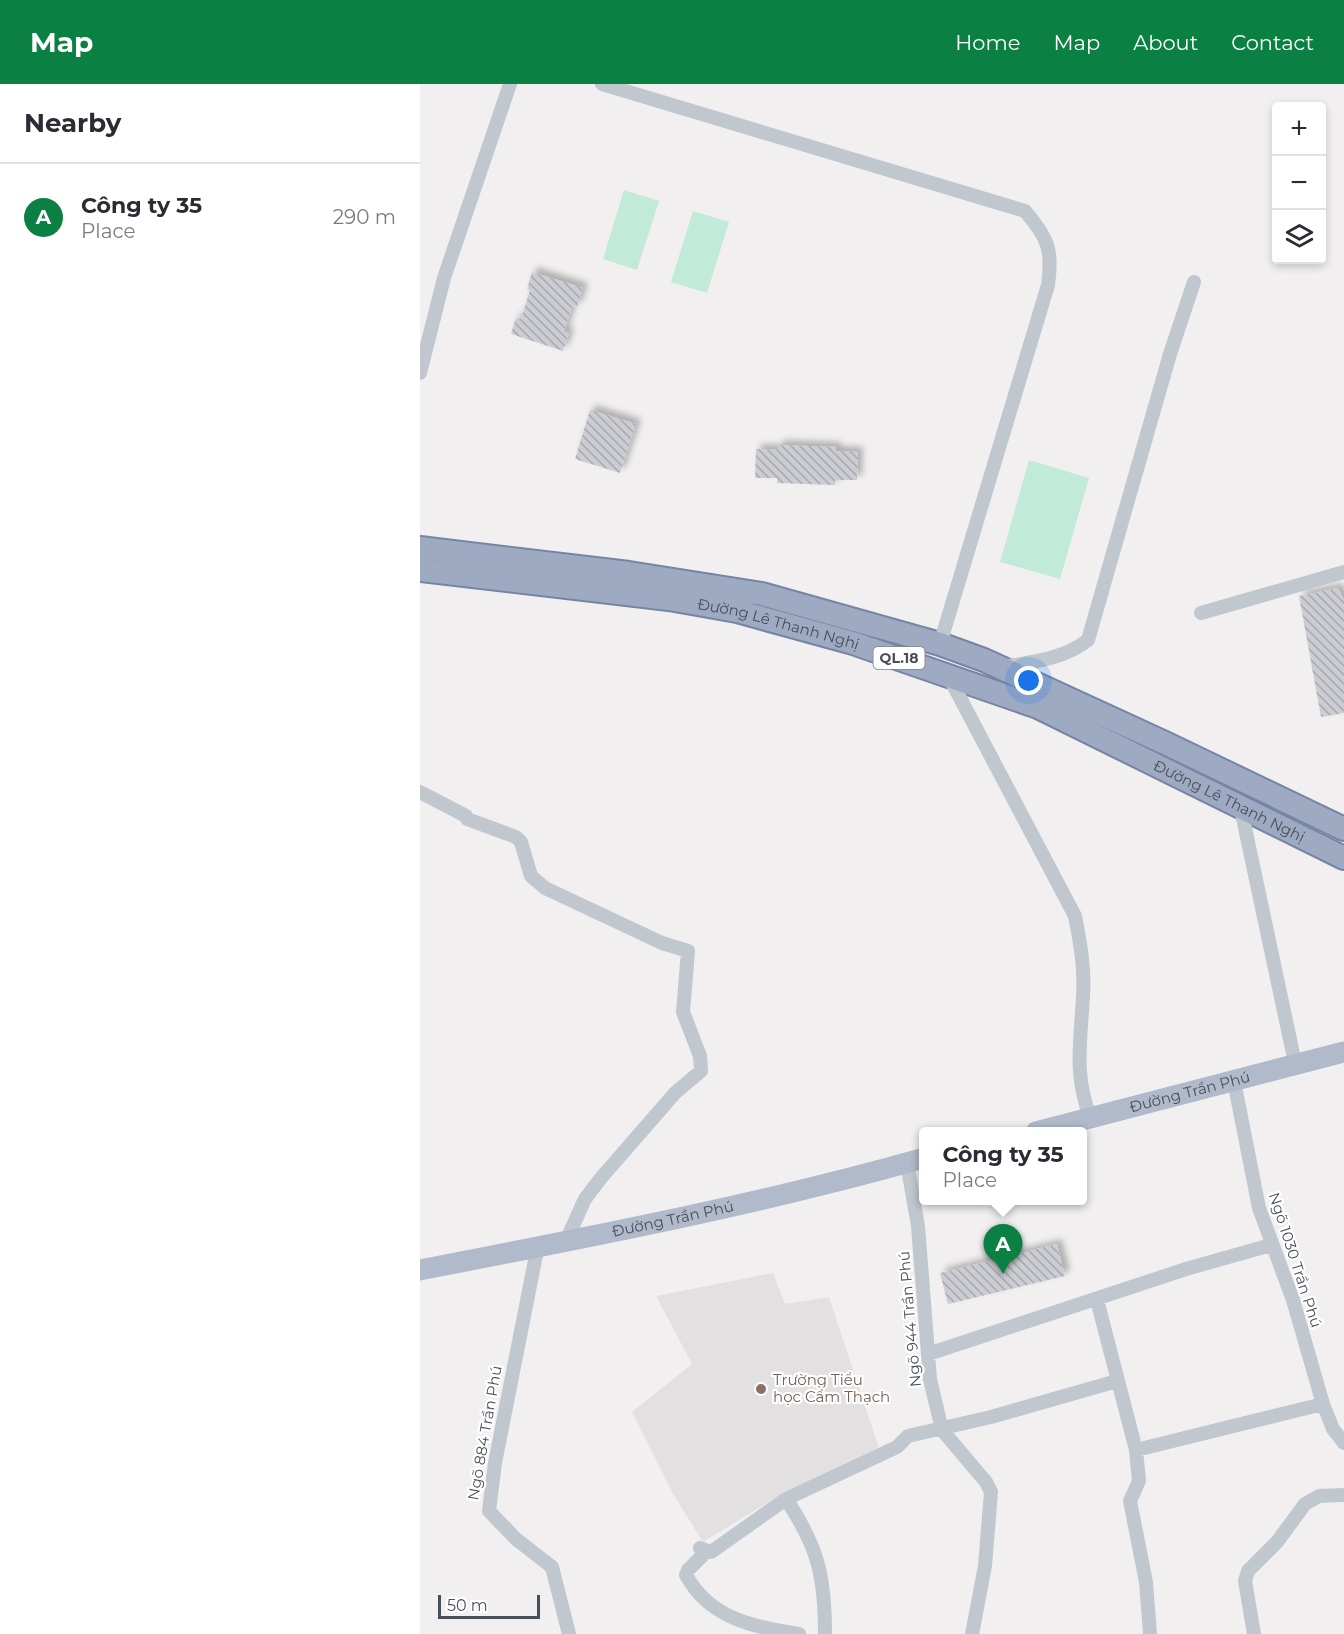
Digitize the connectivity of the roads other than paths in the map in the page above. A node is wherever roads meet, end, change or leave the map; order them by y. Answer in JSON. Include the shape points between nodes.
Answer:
{"nodes":[{"id":1,"x":510,"y":84,"type":"edge"},
{"id":2,"x":602,"y":84,"type":"edge"},
{"id":3,"x":1194,"y":282,"type":"dead end"},
{"id":4,"x":420,"y":373,"type":"edge"},
{"id":5,"x":420,"y":548,"type":"edge"},
{"id":6,"x":420,"y":570,"type":"edge"},
{"id":7,"x":1344,"y":572,"type":"edge"},
{"id":8,"x":1201,"y":613,"type":"dead end"},
{"id":9,"x":940,"y":645,"type":"junction"},
{"id":10,"x":998,"y":668,"type":"junction"},
{"id":11,"x":948,"y":674,"type":"junction"},
{"id":12,"x":420,"y":792,"type":"edge"},
{"id":13,"x":1241,"y":809,"type":"junction"},
{"id":14,"x":1344,"y":830,"type":"edge"},
{"id":15,"x":1344,"y":858,"type":"edge"},
{"id":16,"x":1344,"y":1052,"type":"edge"},
{"id":17,"x":1295,"y":1063,"type":"junction"},
{"id":18,"x":1234,"y":1082,"type":"junction"},
{"id":19,"x":1091,"y":1119,"type":"junction"},
{"id":20,"x":1054,"y":1127,"type":"edge"},
{"id":21,"x":915,"y":1160,"type":"edge"},
{"id":22,"x":567,"y":1241,"type":"junction"},
{"id":23,"x":538,"y":1245,"type":"junction"},
{"id":24,"x":1271,"y":1245,"type":"junction"},
{"id":25,"x":420,"y":1270,"type":"edge"},
{"id":26,"x":1097,"y":1300,"type":"junction"},
{"id":27,"x":928,"y":1354,"type":"junction"},
{"id":28,"x":1117,"y":1381,"type":"junction"},
{"id":29,"x":1323,"y":1404,"type":"junction"},
{"id":30,"x":942,"y":1430,"type":"junction"},
{"id":31,"x":1344,"y":1443,"type":"edge"},
{"id":32,"x":1136,"y":1450,"type":"junction"},
{"id":33,"x":1344,"y":1495,"type":"edge"},
{"id":34,"x":786,"y":1499,"type":"junction"},
{"id":35,"x":569,"y":1634,"type":"edge"},
{"id":36,"x":799,"y":1634,"type":"edge"},
{"id":37,"x":825,"y":1634,"type":"edge"},
{"id":38,"x":972,"y":1634,"type":"edge"},
{"id":39,"x":1150,"y":1634,"type":"edge"},
{"id":40,"x":1254,"y":1634,"type":"edge"}],
"edges":[{"from":1,"to":4,"type":"street","via":[[444,278]]},
{"from":2,"to":9,"type":"street","via":[[1025,211],[1042,230],[1050,249],[1048,285]]},
{"from":3,"to":10,"type":"street","via":[[1088,640],[1048,659]]},
{"from":5,"to":9,"type":"highway","name":"Đường Lê Thanh Nghị","number":"QL.18","via":[[629,573],[762,594]]},
{"from":6,"to":11,"type":"highway","name":"Đường Lê Thanh Nghị","number":"QL.18","via":[[669,599],[737,611],[853,642]]},
{"from":7,"to":8,"type":"street"},
{"from":9,"to":10,"type":"highway","name":"Đường Lê Thanh Nghị","number":"QL.18"},
{"from":10,"to":14,"type":"highway","name":"Đường Lê Thanh Nghị","number":"QL.18"},
{"from":11,"to":13,"type":"highway","name":"Đường Lê Thanh Nghị","number":"QL.18","via":[[1038,707]]},
{"from":11,"to":19,"type":"street","via":[[1075,916],[1083,957],[1078,1054],[1083,1100]]},
{"from":12,"to":22,"type":"street","via":[[467,819],[516,837],[531,876],[544,888],[662,943],[688,951],[683,1012],[700,1056],[701,1071],[657,1113],[585,1199]]},
{"from":13,"to":15,"type":"highway","name":"Đường Lê Thanh Nghị","number":"QL.18"},
{"from":13,"to":17,"type":"street"},
{"from":16,"to":17,"type":"main road","name":"Đường Trần Phú"},
{"from":17,"to":18,"type":"main road","name":"Đường Trần Phú"},
{"from":18,"to":19,"type":"main road","name":"Đường Trần Phú"},
{"from":18,"to":24,"type":"street","name":"Ngõ 1030 Trần Phú","via":[[1259,1208]]},
{"from":19,"to":20,"type":"main road","name":"Đường Trần Phú"},
{"from":21,"to":22,"type":"main road","name":"Đường Trần Phú","via":[[765,1199]]},
{"from":21,"to":27,"type":"street","name":"Ngõ 944 Trần Phú"},
{"from":22,"to":23,"type":"main road","name":"Đường Trần Phú"},
{"from":23,"to":25,"type":"main road","name":"Đường Trần Phú"},
{"from":23,"to":35,"type":"street","name":"Ngõ 884 Trần Phú","via":[[508,1390],[489,1511],[552,1567]]},
{"from":24,"to":26,"type":"street"},
{"from":24,"to":29,"type":"street","name":"Ngõ 1030 Trần Phú","via":[[1293,1300]]},
{"from":26,"to":27,"type":"street"},
{"from":26,"to":28,"type":"street"},
{"from":27,"to":30,"type":"street","name":"Ngõ 944 Trần Phú"},
{"from":28,"to":30,"type":"street"},
{"from":28,"to":32,"type":"street"},
{"from":29,"to":31,"type":"street","name":"Ngõ 1030 Trần Phú","via":[[1333,1429]]},
{"from":29,"to":32,"type":"street"},
{"from":30,"to":34,"type":"street","via":[[908,1436],[897,1447]]},
{"from":30,"to":38,"type":"street","name":"Ngõ 944 Trần Phú","via":[[991,1492],[985,1566]]},
{"from":32,"to":39,"type":"street","via":[[1139,1481],[1130,1501],[1146,1582]]},
{"from":33,"to":40,"type":"street","via":[[1320,1496],[1305,1504],[1277,1542],[1248,1571],[1245,1581]]},
{"from":34,"to":36,"type":"street","via":[[711,1552],[703,1550],[686,1575],[708,1602],[733,1620]]},
{"from":34,"to":37,"type":"street","via":[[815,1550],[823,1583]]}]}
